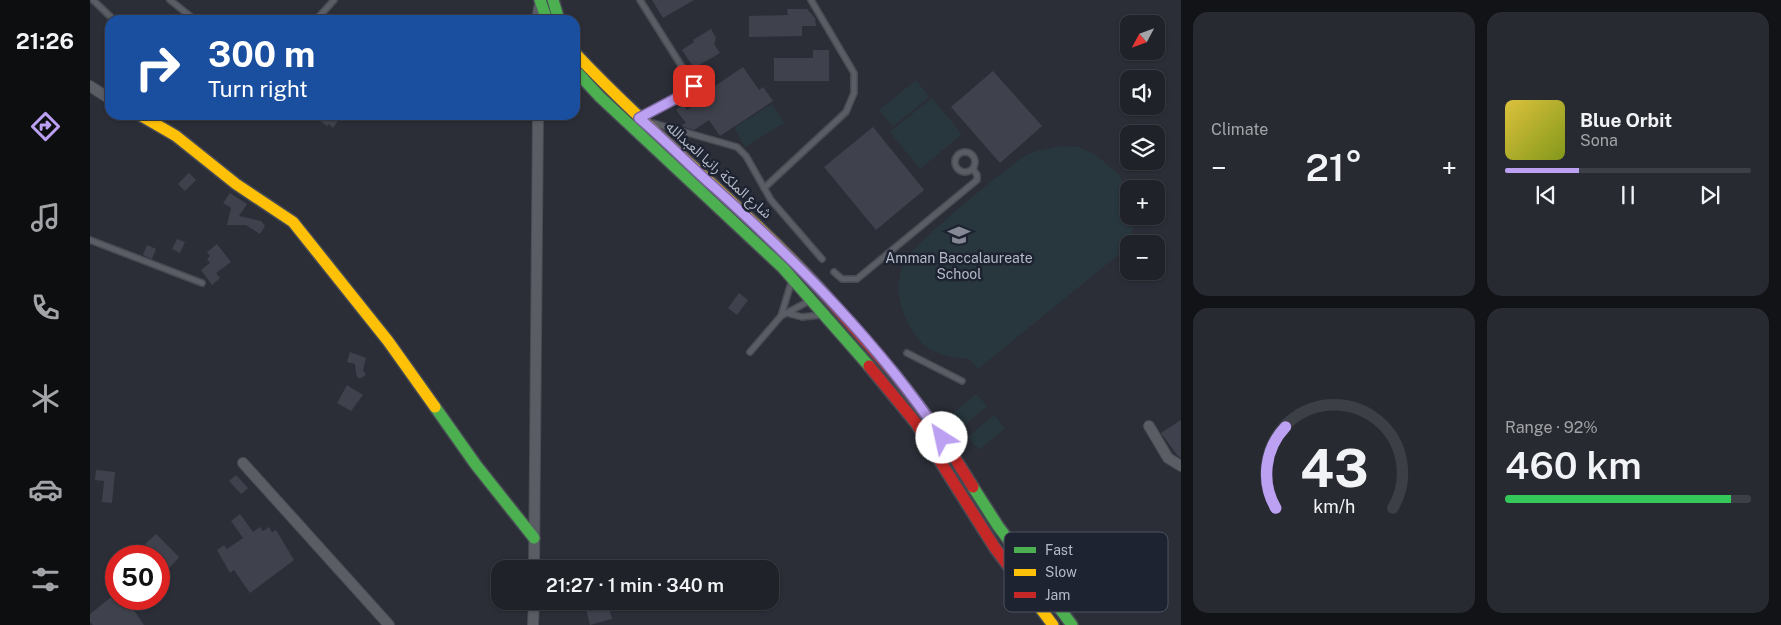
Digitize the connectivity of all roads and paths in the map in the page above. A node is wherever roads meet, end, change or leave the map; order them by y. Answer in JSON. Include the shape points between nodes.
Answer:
{"nodes":[{"id":1,"x":93,"y":0,"type":"edge"},
{"id":2,"x":170,"y":0,"type":"edge"},
{"id":3,"x":334,"y":0,"type":"edge"},
{"id":4,"x":553,"y":0,"type":"edge"},
{"id":5,"x":640,"y":0,"type":"edge"},
{"id":6,"x":811,"y":0,"type":"edge"},
{"id":7,"x":540,"y":1,"type":"edge"},
{"id":8,"x":109,"y":15,"type":"edge"},
{"id":9,"x":189,"y":15,"type":"edge"},
{"id":10,"x":320,"y":15,"type":"edge"},
{"id":11,"x":538,"y":15,"type":"edge"},
{"id":12,"x":545,"y":15,"type":"edge"},
{"id":13,"x":558,"y":15,"type":"edge"},
{"id":14,"x":580,"y":58,"type":"edge"},
{"id":15,"x":580,"y":75,"type":"edge"},
{"id":16,"x":90,"y":86,"type":"edge"},
{"id":17,"x":105,"y":96,"type":"edge"},
{"id":18,"x":641,"y":119,"type":"junction"},
{"id":19,"x":149,"y":120,"type":"edge"},
{"id":20,"x":538,"y":120,"type":"edge"},
{"id":21,"x":973,"y":169,"type":"dead end"},
{"id":22,"x":764,"y":188,"type":"junction"},
{"id":23,"x":90,"y":240,"type":"edge"},
{"id":24,"x":822,"y":259,"type":"dead end"},
{"id":25,"x":834,"y":272,"type":"dead end"},
{"id":26,"x":793,"y":278,"type":"junction"},
{"id":27,"x":202,"y":283,"type":"dead end"},
{"id":28,"x":812,"y":299,"type":"junction"},
{"id":29,"x":787,"y":313,"type":"junction"},
{"id":30,"x":825,"y":314,"type":"junction"},
{"id":31,"x":781,"y":316,"type":"junction"},
{"id":32,"x":750,"y":352,"type":"dead end"},
{"id":33,"x":907,"y":353,"type":"dead end"},
{"id":34,"x":962,"y":381,"type":"dead end"},
{"id":35,"x":1149,"y":426,"type":"dead end"},
{"id":36,"x":243,"y":463,"type":"dead end"},
{"id":37,"x":1181,"y":466,"type":"edge"},
{"id":38,"x":1004,"y":534,"type":"edge"},
{"id":39,"x":534,"y":538,"type":"junction"},
{"id":40,"x":534,"y":560,"type":"edge"},
{"id":41,"x":1004,"y":560,"type":"edge"},
{"id":42,"x":534,"y":610,"type":"edge"},
{"id":43,"x":1043,"y":612,"type":"edge"},
{"id":44,"x":1062,"y":612,"type":"edge"},
{"id":45,"x":389,"y":625,"type":"edge"},
{"id":46,"x":533,"y":625,"type":"edge"},
{"id":47,"x":1053,"y":625,"type":"edge"},
{"id":48,"x":1072,"y":625,"type":"edge"}],
"edges":[{"from":1,"to":8,"type":"lane"},
{"from":2,"to":9,"type":"lane"},
{"from":3,"to":10,"type":"lane"},
{"from":4,"to":13,"type":"main road"},
{"from":5,"to":18,"type":"lane","via":[[694,86]]},
{"from":6,"to":22,"type":"lane","via":[[854,73],[854,93],[846,112]]},
{"from":7,"to":11,"type":"street"},
{"from":7,"to":12,"type":"main road"},
{"from":14,"to":18,"type":"main road","name":"شارع الملكة رانيا العبدالله"},
{"from":15,"to":26,"type":"main road","name":"شارع الملكة رانيا العبدالله"},
{"from":16,"to":17,"type":"street"},
{"from":18,"to":22,"type":"lane","via":[[737,146]]},
{"from":18,"to":38,"type":"main road","name":"شارع الملكة رانيا العبدالله","via":[[784,250],[869,344],[936,428]]},
{"from":19,"to":39,"type":"main road","via":[[176,136],[236,184],[293,222],[388,341],[476,465]]},
{"from":20,"to":39,"type":"street"},
{"from":21,"to":25,"type":"lane","via":[[977,180],[857,279],[845,280]]},
{"from":22,"to":24,"type":"lane"},
{"from":23,"to":27,"type":"lane"},
{"from":26,"to":28,"type":"main road","name":"شارع الملكة رانيا العبدالله"},
{"from":26,"to":31,"type":"lane"},
{"from":28,"to":29,"type":"lane"},
{"from":28,"to":30,"type":"main road","name":"شارع الملكة رانيا العبدالله"},
{"from":29,"to":30,"type":"lane","via":[[802,317]]},
{"from":29,"to":31,"type":"lane"},
{"from":30,"to":41,"type":"main road","name":"شارع الملكة رانيا العبدالله","via":[[916,423]]},
{"from":31,"to":32,"type":"lane"},
{"from":33,"to":34,"type":"lane"},
{"from":35,"to":37,"type":"street","via":[[1168,458]]},
{"from":36,"to":45,"type":"street"},
{"from":39,"to":40,"type":"street"},
{"from":42,"to":46,"type":"street"},
{"from":43,"to":47,"type":"main road","name":"شارع الملكة رانيا العبدالله"},
{"from":44,"to":48,"type":"main road","name":"شارع الملكة رانيا العبدالله"}]}
